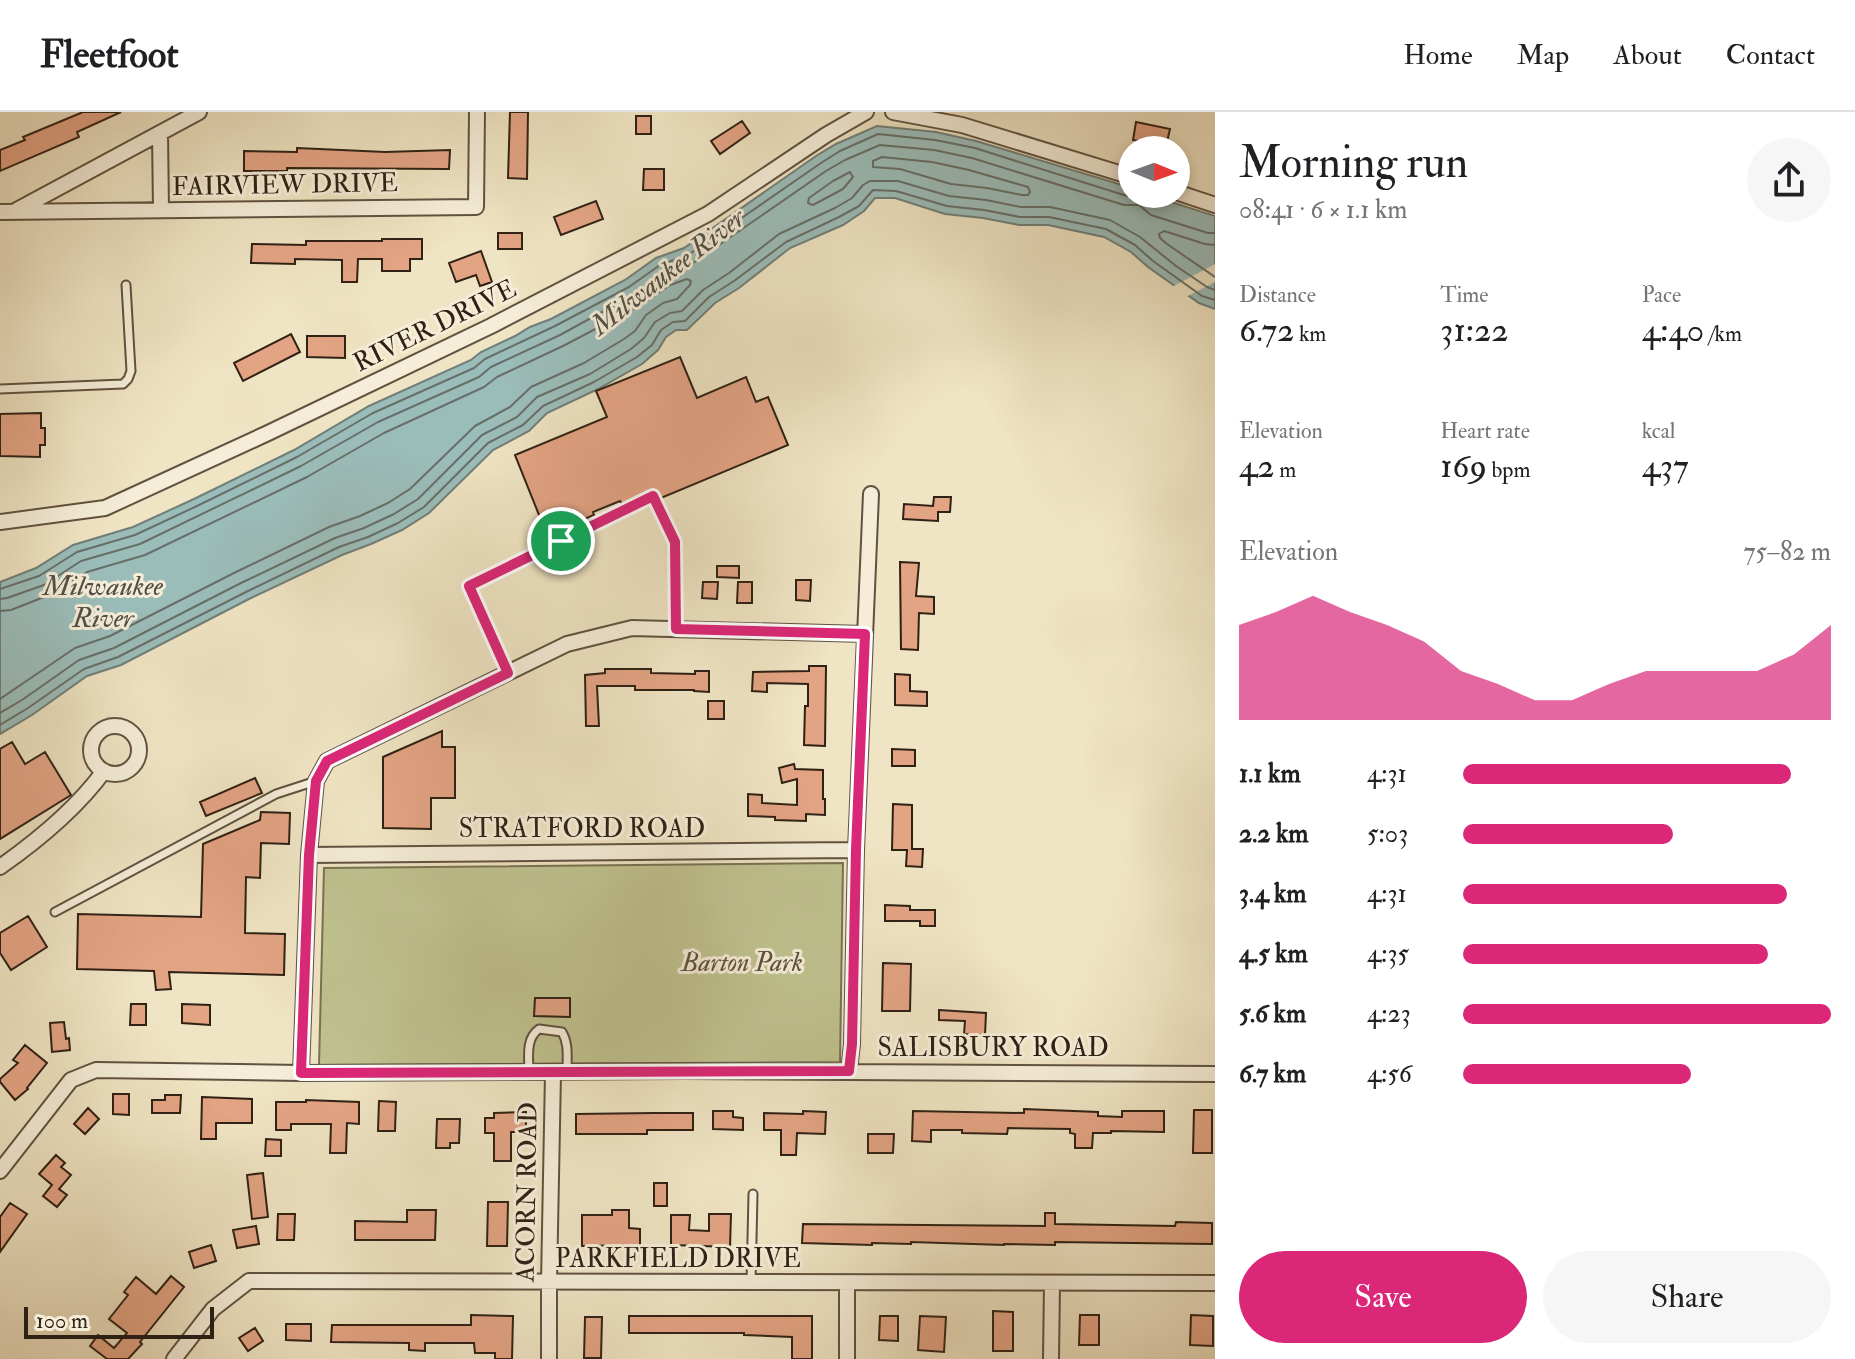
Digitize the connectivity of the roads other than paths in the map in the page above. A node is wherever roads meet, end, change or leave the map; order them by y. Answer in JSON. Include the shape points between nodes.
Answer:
{"nodes":[{"id":1,"x":199,"y":112,"type":"edge"},
{"id":2,"x":477,"y":112,"type":"edge"},
{"id":3,"x":866,"y":112,"type":"edge"},
{"id":4,"x":893,"y":112,"type":"edge"},
{"id":5,"x":160,"y":133,"type":"junction"},
{"id":6,"x":1118,"y":173,"type":"edge"},
{"id":7,"x":1190,"y":197,"type":"edge"},
{"id":8,"x":1215,"y":205,"type":"edge"},
{"id":9,"x":161,"y":210,"type":"junction"},
{"id":10,"x":7,"y":212,"type":"edge"},
{"id":11,"x":126,"y":285,"type":"dead end"},
{"id":12,"x":0,"y":389,"type":"edge"},
{"id":13,"x":871,"y":494,"type":"dead end"},
{"id":14,"x":0,"y":522,"type":"edge"},
{"id":15,"x":676,"y":629,"type":"junction"},
{"id":16,"x":865,"y":634,"type":"junction"},
{"id":17,"x":508,"y":673,"type":"junction"},
{"id":18,"x":104,"y":771,"type":"dead end"},
{"id":19,"x":316,"y":781,"type":"junction"},
{"id":20,"x":856,"y":850,"type":"junction"},
{"id":21,"x":309,"y":855,"type":"junction"},
{"id":22,"x":0,"y":867,"type":"edge"},
{"id":23,"x":55,"y":912,"type":"dead end"},
{"id":24,"x":849,"y":1071,"type":"junction"},
{"id":25,"x":301,"y":1073,"type":"junction"},
{"id":26,"x":529,"y":1073,"type":"junction"},
{"id":27,"x":560,"y":1073,"type":"junction"},
{"id":28,"x":1215,"y":1074,"type":"edge"},
{"id":29,"x":0,"y":1171,"type":"edge"},
{"id":30,"x":753,"y":1194,"type":"dead end"},
{"id":31,"x":549,"y":1282,"type":"junction"},
{"id":32,"x":751,"y":1283,"type":"junction"},
{"id":33,"x":847,"y":1283,"type":"junction"},
{"id":34,"x":1052,"y":1283,"type":"junction"},
{"id":35,"x":1215,"y":1283,"type":"edge"},
{"id":36,"x":174,"y":1359,"type":"edge"},
{"id":37,"x":549,"y":1359,"type":"edge"},
{"id":38,"x":847,"y":1359,"type":"edge"},
{"id":39,"x":1051,"y":1359,"type":"edge"}],
"edges":[{"from":1,"to":5,"type":"street"},
{"from":2,"to":9,"type":"street","name":"FAIRVIEW DRIVE","via":[[476,207]]},
{"from":3,"to":14,"type":"street","name":"RIVER DRIVE","via":[[708,214],[266,434],[105,508]]},
{"from":4,"to":6,"type":"street","via":[[962,125]]},
{"from":5,"to":9,"type":"street"},
{"from":5,"to":10,"type":"street"},
{"from":7,"to":8,"type":"street"},
{"from":9,"to":10,"type":"street","name":"FAIRVIEW DRIVE"},
{"from":11,"to":12,"type":"lane","via":[[131,371],[123,384]]},
{"from":13,"to":16,"type":"street"},
{"from":15,"to":16,"type":"street"},
{"from":15,"to":17,"type":"street","via":[[632,628],[567,644]]},
{"from":15,"to":17,"type":"lane","via":[[675,542],[653,496],[469,586]]},
{"from":16,"to":20,"type":"street"},
{"from":17,"to":19,"type":"street","via":[[327,761]]},
{"from":18,"to":22,"type":"street","via":[[89,792]]},
{"from":19,"to":21,"type":"street"},
{"from":19,"to":23,"type":"lane","via":[[276,794]]},
{"from":20,"to":21,"type":"street","name":"STRATFORD ROAD"},
{"from":20,"to":24,"type":"street"},
{"from":21,"to":25,"type":"street"},
{"from":24,"to":27,"type":"street","name":"SALISBURY ROAD"},
{"from":24,"to":28,"type":"street","name":"SALISBURY ROAD"},
{"from":25,"to":26,"type":"street","name":"SALISBURY ROAD"},
{"from":25,"to":29,"type":"street","name":"SALISBURY ROAD","via":[[96,1070],[71,1080]]},
{"from":26,"to":27,"type":"street","name":"SALISBURY ROAD"},
{"from":26,"to":27,"type":"lane","via":[[531,1038],[539,1029],[562,1032],[566,1039]]},
{"from":27,"to":31,"type":"street","name":"ACORN ROAD"},
{"from":30,"to":32,"type":"lane"},
{"from":31,"to":32,"type":"street","name":"PARKFIELD DRIVE"},
{"from":31,"to":36,"type":"street","name":"PARKFIELD DRIVE","via":[[249,1281],[213,1309]]},
{"from":31,"to":37,"type":"street","name":"ACORN ROAD"},
{"from":32,"to":33,"type":"street","name":"PARKFIELD DRIVE"},
{"from":33,"to":34,"type":"street","name":"PARKFIELD DRIVE"},
{"from":33,"to":38,"type":"street"},
{"from":34,"to":35,"type":"street","name":"PARKFIELD DRIVE"},
{"from":34,"to":39,"type":"street"}]}
